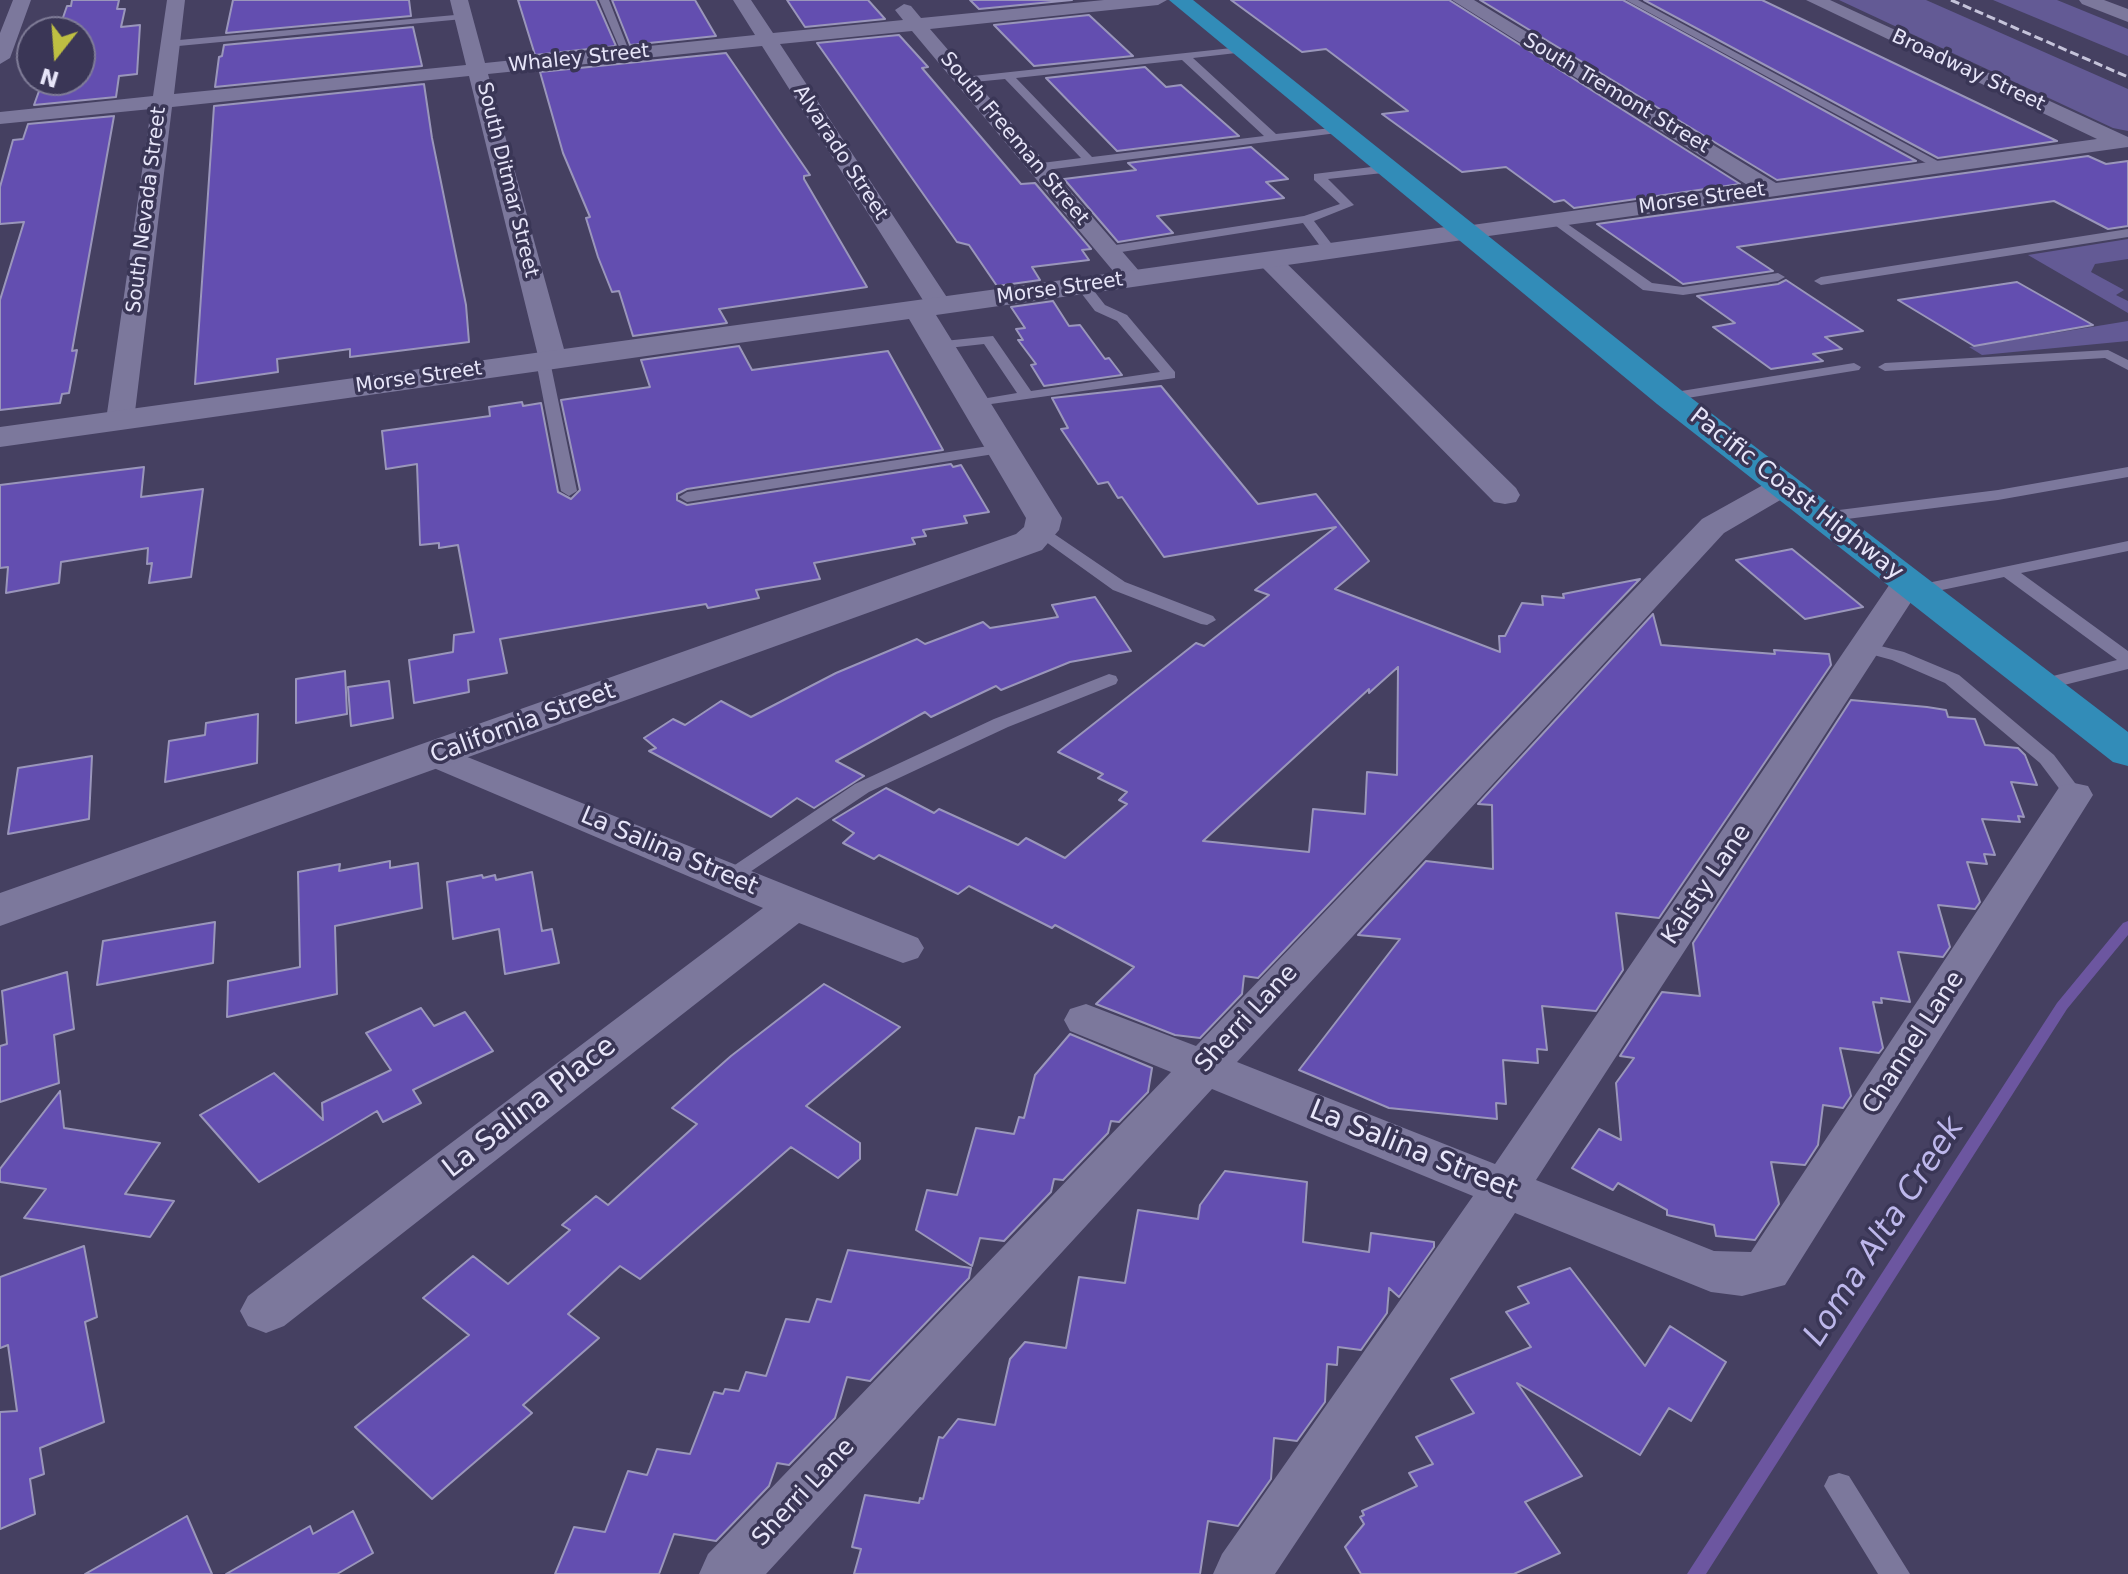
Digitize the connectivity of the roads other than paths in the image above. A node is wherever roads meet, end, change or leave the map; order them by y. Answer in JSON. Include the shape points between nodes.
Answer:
{"nodes":[{"id":1,"x":22,"y":0,"type":"edge"},
{"id":2,"x":176,"y":0,"type":"edge"},
{"id":3,"x":604,"y":0,"type":"edge"},
{"id":4,"x":742,"y":0,"type":"edge"},
{"id":5,"x":896,"y":0,"type":"edge"},
{"id":6,"x":1158,"y":0,"type":"edge"},
{"id":7,"x":1180,"y":0,"type":"edge"},
{"id":8,"x":1461,"y":0,"type":"edge"},
{"id":9,"x":1631,"y":0,"type":"edge"},
{"id":10,"x":1815,"y":0,"type":"edge"},
{"id":11,"x":2088,"y":0,"type":"edge"},
{"id":12,"x":1109,"y":2,"type":"edge"},
{"id":13,"x":461,"y":8,"type":"edge"},
{"id":14,"x":2128,"y":16,"type":"edge"},
{"id":15,"x":916,"y":25,"type":"junction"},
{"id":16,"x":226,"y":39,"type":"junction"},
{"id":17,"x":767,"y":40,"type":"junction"},
{"id":18,"x":1241,"y":50,"type":"junction"},
{"id":19,"x":224,"y":51,"type":"dead end"},
{"id":20,"x":171,"y":53,"type":"junction"},
{"id":21,"x":627,"y":54,"type":"junction"},
{"id":22,"x":1184,"y":56,"type":"junction"},
{"id":23,"x":0,"y":58,"type":"edge"},
{"id":24,"x":478,"y":69,"type":"junction"},
{"id":25,"x":1008,"y":76,"type":"junction"},
{"id":26,"x":964,"y":80,"type":"junction"},
{"id":27,"x":160,"y":101,"type":"junction"},
{"id":28,"x":0,"y":118,"type":"edge"},
{"id":29,"x":1341,"y":130,"type":"junction"},
{"id":30,"x":1273,"y":138,"type":"junction"},
{"id":31,"x":2124,"y":143,"type":"edge"},
{"id":32,"x":1090,"y":161,"type":"junction"},
{"id":33,"x":1941,"y":166,"type":"junction"},
{"id":34,"x":1038,"y":167,"type":"junction"},
{"id":35,"x":1388,"y":169,"type":"junction"},
{"id":36,"x":1770,"y":189,"type":"junction"},
{"id":37,"x":1306,"y":219,"type":"junction"},
{"id":38,"x":1556,"y":220,"type":"junction"},
{"id":39,"x":1467,"y":232,"type":"junction"},
{"id":40,"x":2128,"y":233,"type":"edge"},
{"id":41,"x":1109,"y":250,"type":"junction"},
{"id":42,"x":1331,"y":251,"type":"junction"},
{"id":43,"x":1269,"y":260,"type":"junction"},
{"id":44,"x":1778,"y":277,"type":"dead end"},
{"id":45,"x":1133,"y":279,"type":"junction"},
{"id":46,"x":1821,"y":281,"type":"dead end"},
{"id":47,"x":1082,"y":285,"type":"junction"},
{"id":48,"x":928,"y":307,"type":"junction"},
{"id":49,"x":939,"y":345,"type":"junction"},
{"id":50,"x":548,"y":360,"type":"junction"},
{"id":51,"x":2128,"y":366,"type":"edge"},
{"id":52,"x":1854,"y":367,"type":"dead end"},
{"id":53,"x":1885,"y":367,"type":"dead end"},
{"id":54,"x":1027,"y":397,"type":"junction"},
{"id":55,"x":1669,"y":397,"type":"junction"},
{"id":56,"x":975,"y":404,"type":"junction"},
{"id":57,"x":120,"y":420,"type":"junction"},
{"id":58,"x":0,"y":437,"type":"edge"},
{"id":59,"x":1002,"y":449,"type":"junction"},
{"id":60,"x":2128,"y":472,"type":"edge"},
{"id":61,"x":1783,"y":486,"type":"junction"},
{"id":62,"x":569,"y":491,"type":"dead end"},
{"id":63,"x":1505,"y":495,"type":"dead end"},
{"id":64,"x":687,"y":497,"type":"dead end"},
{"id":65,"x":1823,"y":517,"type":"junction"},
{"id":66,"x":1041,"y":530,"type":"junction"},
{"id":67,"x":2128,"y":546,"type":"edge"},
{"id":68,"x":2007,"y":571,"type":"junction"},
{"id":69,"x":1913,"y":586,"type":"junction"},
{"id":70,"x":1207,"y":620,"type":"dead end"},
{"id":71,"x":1865,"y":647,"type":"junction"},
{"id":72,"x":2128,"y":662,"type":"edge"},
{"id":73,"x":1109,"y":680,"type":"dead end"},
{"id":74,"x":2040,"y":685,"type":"junction"},
{"id":75,"x":2128,"y":753,"type":"edge"},
{"id":76,"x":435,"y":755,"type":"junction"},
{"id":77,"x":2074,"y":795,"type":"joint"},
{"id":78,"x":728,"y":877,"type":"junction"},
{"id":79,"x":794,"y":905,"type":"junction"},
{"id":80,"x":0,"y":910,"type":"edge"},
{"id":81,"x":903,"y":948,"type":"dead end"},
{"id":82,"x":1086,"y":1020,"type":"dead end"},
{"id":83,"x":1202,"y":1068,"type":"junction"},
{"id":84,"x":1506,"y":1187,"type":"junction"},
{"id":85,"x":1742,"y":1275,"type":"joint"},
{"id":86,"x":266,"y":1311,"type":"dead end"},
{"id":87,"x":1839,"y":1486,"type":"dead end"},
{"id":88,"x":728,"y":1574,"type":"edge"},
{"id":89,"x":1242,"y":1574,"type":"edge"},
{"id":90,"x":1895,"y":1574,"type":"edge"}],
"edges":[{"from":1,"to":23,"type":"street"},
{"from":2,"to":20,"type":"street","name":"South Nevada Street"},
{"from":3,"to":21,"type":"lane"},
{"from":4,"to":17,"type":"street","name":"Alvarado Street"},
{"from":5,"to":15,"type":"street","name":"South Freeman Street"},
{"from":6,"to":12,"type":"street","name":"Whaley Street"},
{"from":7,"to":18,"type":"main road"},
{"from":8,"to":36,"type":"street","name":"South Tremont Street"},
{"from":9,"to":33,"type":"lane"},
{"from":10,"to":31,"type":"street","name":"Broadway Street"},
{"from":11,"to":14,"type":"street"},
{"from":12,"to":15,"type":"street","name":"Whaley Street"},
{"from":13,"to":16,"type":"lane"},
{"from":13,"to":24,"type":"street","name":"South Ditmar Street"},
{"from":15,"to":17,"type":"street","name":"Whaley Street"},
{"from":15,"to":26,"type":"street","name":"South Freeman Street"},
{"from":16,"to":19,"type":"lane"},
{"from":16,"to":20,"type":"lane"},
{"from":17,"to":21,"type":"street","name":"Whaley Street"},
{"from":17,"to":48,"type":"street","name":"Alvarado Street"},
{"from":18,"to":22,"type":"lane"},
{"from":18,"to":29,"type":"main road"},
{"from":20,"to":27,"type":"street","name":"South Nevada Street"},
{"from":21,"to":24,"type":"street","name":"Whaley Street"},
{"from":22,"to":25,"type":"lane"},
{"from":22,"to":30,"type":"lane"},
{"from":24,"to":27,"type":"street","name":"Whaley Street"},
{"from":24,"to":50,"type":"street","name":"South Ditmar Street"},
{"from":25,"to":26,"type":"lane"},
{"from":25,"to":32,"type":"lane"},
{"from":26,"to":34,"type":"street","name":"South Freeman Street"},
{"from":27,"to":28,"type":"street","name":"Whaley Street"},
{"from":27,"to":57,"type":"street","name":"South Nevada Street"},
{"from":29,"to":30,"type":"lane"},
{"from":29,"to":35,"type":"main road"},
{"from":30,"to":32,"type":"lane"},
{"from":31,"to":33,"type":"street","name":"Morse Street"},
{"from":32,"to":34,"type":"lane"},
{"from":33,"to":36,"type":"street","name":"Morse Street"},
{"from":34,"to":41,"type":"street","name":"South Freeman Street"},
{"from":35,"to":37,"type":"lane","via":[[1318,177],[1348,205]]},
{"from":35,"to":39,"type":"main road","name":"Pacific Coast Highway"},
{"from":36,"to":38,"type":"street","name":"Morse Street"},
{"from":37,"to":41,"type":"lane"},
{"from":37,"to":42,"type":"lane"},
{"from":38,"to":39,"type":"street","name":"Morse Street"},
{"from":38,"to":44,"type":"lane","via":[[1648,287],[1683,291]]},
{"from":39,"to":42,"type":"street","name":"Morse Street"},
{"from":39,"to":55,"type":"main road","name":"Pacific Coast Highway"},
{"from":40,"to":46,"type":"lane"},
{"from":41,"to":45,"type":"street","name":"South Freeman Street"},
{"from":42,"to":43,"type":"street","name":"Morse Street"},
{"from":43,"to":45,"type":"street","name":"Morse Street"},
{"from":43,"to":63,"type":"street"},
{"from":45,"to":47,"type":"street","name":"Morse Street"},
{"from":47,"to":48,"type":"street","name":"Morse Street"},
{"from":47,"to":54,"type":"lane","via":[[1100,308],[1122,318],[1170,375]]},
{"from":48,"to":49,"type":"street","name":"Alvarado Street"},
{"from":48,"to":50,"type":"street","name":"Morse Street"},
{"from":49,"to":54,"type":"lane","via":[[988,339]]},
{"from":49,"to":56,"type":"street","name":"Alvarado Street"},
{"from":50,"to":57,"type":"street","name":"Morse Street"},
{"from":50,"to":62,"type":"lane"},
{"from":51,"to":53,"type":"lane","via":[[2108,354]]},
{"from":52,"to":55,"type":"lane"},
{"from":54,"to":56,"type":"lane"},
{"from":55,"to":61,"type":"main road","name":"Pacific Coast Highway"},
{"from":56,"to":59,"type":"street","name":"Alvarado Street"},
{"from":57,"to":58,"type":"street","name":"Morse Street"},
{"from":59,"to":64,"type":"lane"},
{"from":59,"to":66,"type":"street","name":"Alvarado Street","via":[[1044,518]]},
{"from":60,"to":65,"type":"lane"},
{"from":61,"to":65,"type":"main road","name":"Pacific Coast Highway"},
{"from":61,"to":83,"type":"street","name":"Sherri Lane","via":[[1713,526]]},
{"from":65,"to":69,"type":"main road","name":"Pacific Coast Highway"},
{"from":66,"to":70,"type":"lane","via":[[1119,586]]},
{"from":66,"to":76,"type":"street","name":"California Street","via":[[1029,542]]},
{"from":67,"to":68,"type":"lane"},
{"from":68,"to":69,"type":"lane"},
{"from":68,"to":72,"type":"lane"},
{"from":69,"to":71,"type":"street","name":"Kaisty Lane"},
{"from":69,"to":74,"type":"main road","name":"Pacific Coast Highway"},
{"from":71,"to":77,"type":"lane","via":[[1952,679],[2047,759]]},
{"from":71,"to":84,"type":"street","name":"Kaisty Lane"},
{"from":72,"to":74,"type":"lane"},
{"from":73,"to":78,"type":"lane","via":[[862,788]]},
{"from":74,"to":75,"type":"main road","name":"Pacific Coast Highway"},
{"from":76,"to":78,"type":"street","name":"La Salina Street"},
{"from":76,"to":80,"type":"street","name":"California Street"},
{"from":77,"to":85,"type":"street","name":"Channel Lane","via":[[1767,1270]]},
{"from":78,"to":79,"type":"street","name":"La Salina Street"},
{"from":79,"to":81,"type":"street","name":"La Salina Street"},
{"from":79,"to":86,"type":"street","name":"La Salina Place"},
{"from":82,"to":83,"type":"street","name":"La Salina Street"},
{"from":83,"to":84,"type":"street","name":"La Salina Street"},
{"from":83,"to":88,"type":"street","name":"Sherri Lane"},
{"from":84,"to":85,"type":"street","name":"La Salina Street","via":[[1711,1271]]},
{"from":84,"to":89,"type":"street"},
{"from":87,"to":90,"type":"lane"}]}
